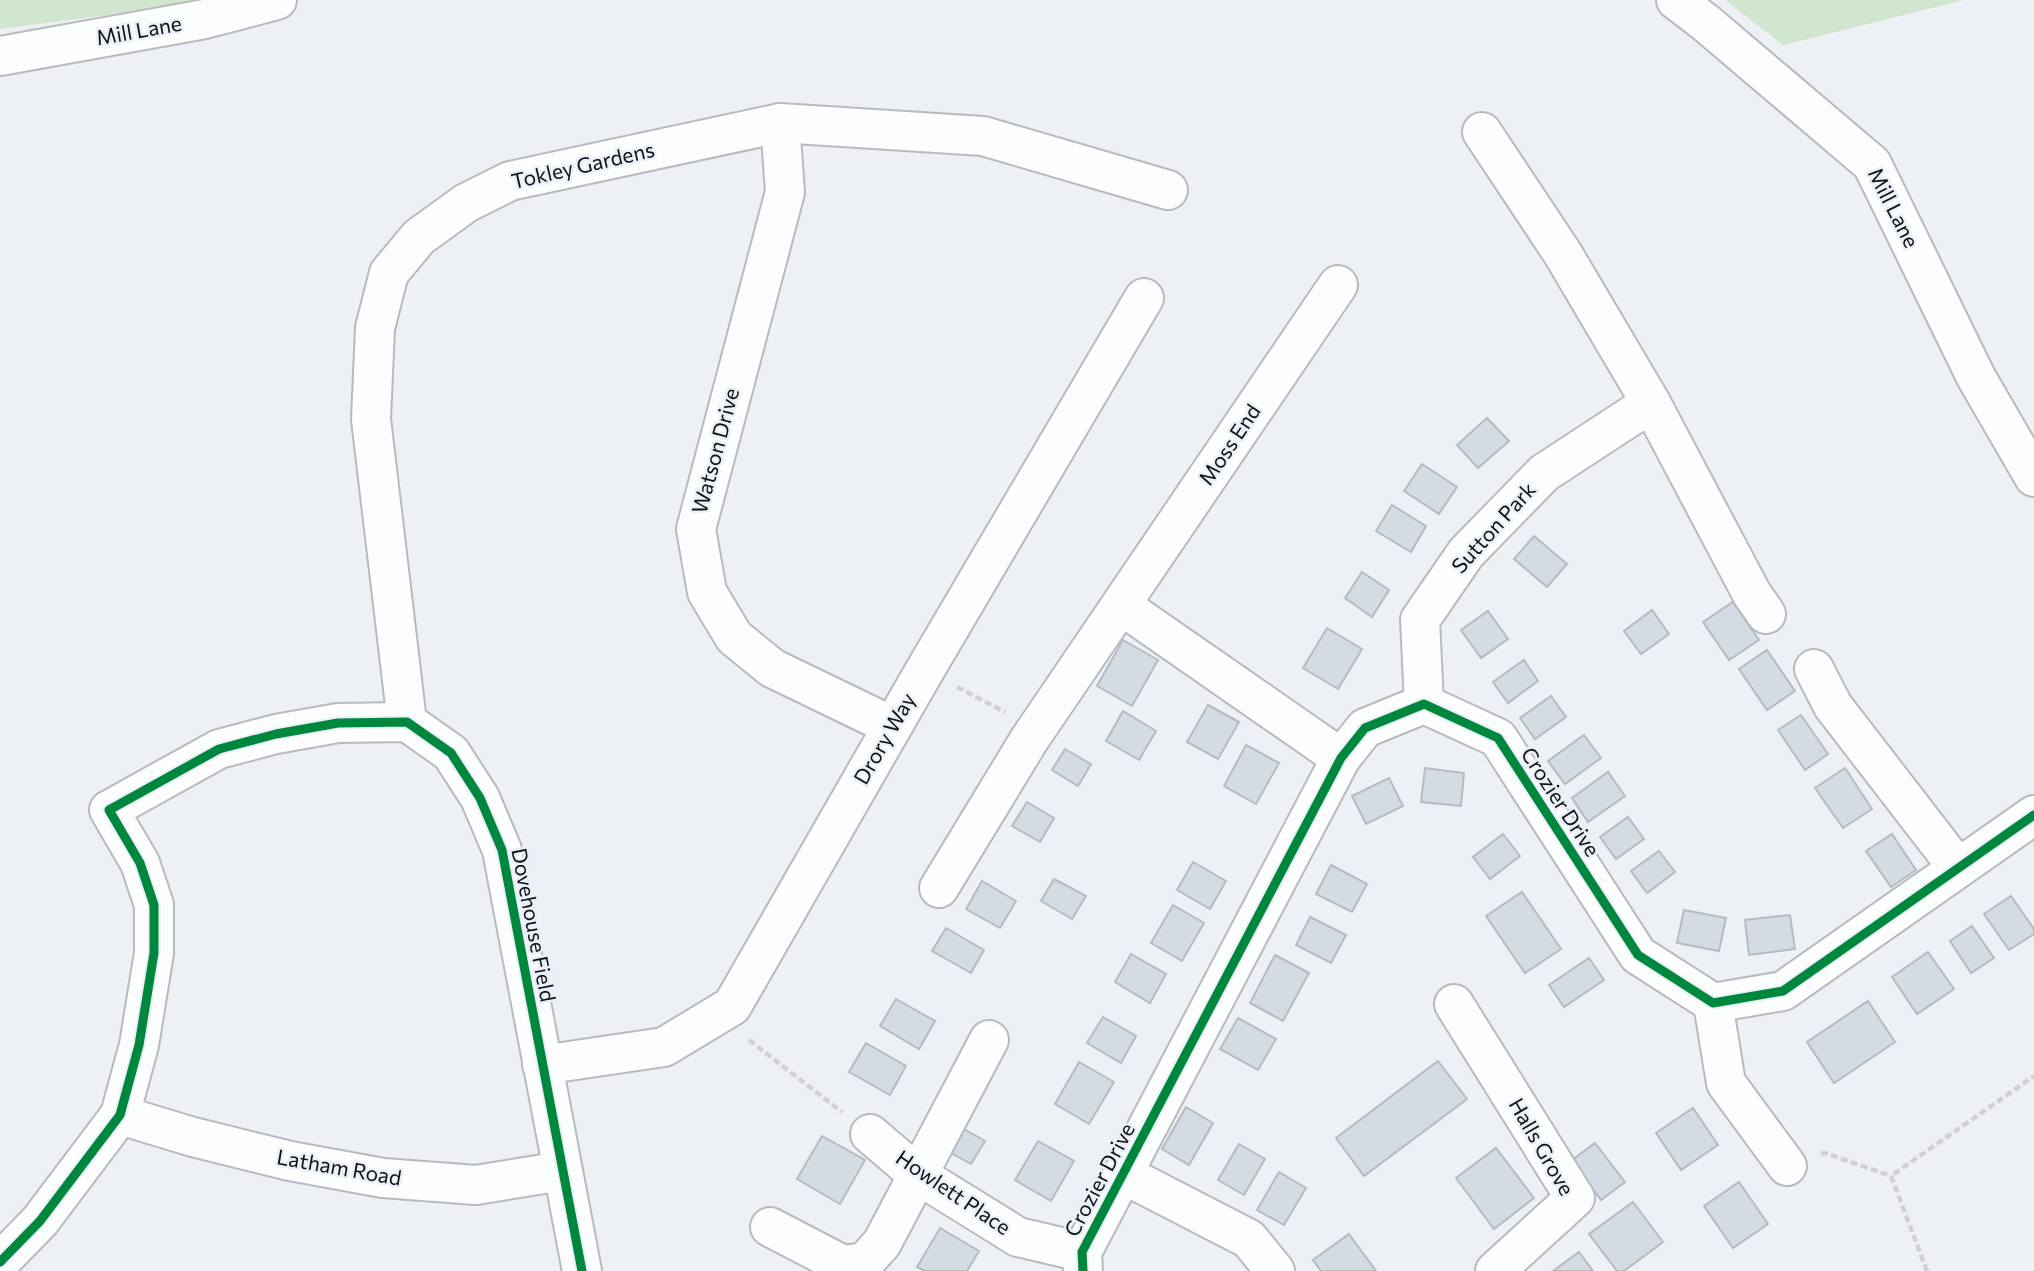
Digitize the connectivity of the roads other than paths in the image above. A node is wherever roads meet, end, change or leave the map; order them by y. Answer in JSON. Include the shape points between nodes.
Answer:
{"nodes":[{"id":1,"x":276,"y":0,"type":"edge"},
{"id":2,"x":1676,"y":0,"type":"edge"},
{"id":3,"x":0,"y":56,"type":"edge"},
{"id":4,"x":780,"y":123,"type":"junction"},
{"id":5,"x":1482,"y":132,"type":"dead end"},
{"id":6,"x":1168,"y":190,"type":"dead end"},
{"id":7,"x":1338,"y":285,"type":"dead end"},
{"id":8,"x":1144,"y":298,"type":"dead end"},
{"id":9,"x":1651,"y":403,"type":"junction"},
{"id":10,"x":2034,"y":477,"type":"edge"},
{"id":11,"x":1122,"y":606,"type":"junction"},
{"id":12,"x":1766,"y":614,"type":"dead end"},
{"id":13,"x":1814,"y":669,"type":"dead end"},
{"id":14,"x":1424,"y":704,"type":"junction"},
{"id":15,"x":407,"y":722,"type":"junction"},
{"id":16,"x":892,"y":726,"type":"junction"},
{"id":17,"x":1341,"y":758,"type":"junction"},
{"id":18,"x":2034,"y":815,"type":"edge"},
{"id":19,"x":1958,"y":868,"type":"junction"},
{"id":20,"x":939,"y":888,"type":"dead end"},
{"id":21,"x":1713,"y":1003,"type":"junction"},
{"id":22,"x":1454,"y":1004,"type":"dead end"},
{"id":23,"x":989,"y":1040,"type":"dead end"},
{"id":24,"x":542,"y":1065,"type":"junction"},
{"id":25,"x":120,"y":1115,"type":"junction"},
{"id":26,"x":870,"y":1134,"type":"road end"},
{"id":27,"x":1787,"y":1166,"type":"road end"},
{"id":28,"x":562,"y":1171,"type":"junction"},
{"id":29,"x":1123,"y":1174,"type":"junction"},
{"id":30,"x":918,"y":1175,"type":"junction"},
{"id":31,"x":770,"y":1227,"type":"dead end"},
{"id":32,"x":1082,"y":1261,"type":"edge"},
{"id":33,"x":0,"y":1262,"type":"edge"},
{"id":34,"x":582,"y":1271,"type":"edge"},
{"id":35,"x":1275,"y":1271,"type":"edge"},
{"id":36,"x":1495,"y":1271,"type":"edge"}],
"edges":[{"from":1,"to":3,"type":"street","name":"Mill Lane","via":[[205,19]]},
{"from":2,"to":10,"type":"street","name":"Mill Lane","via":[[1872,164],[1976,377]]},
{"from":4,"to":6,"type":"street","name":"Tokley Gardens","via":[[983,136]]},
{"from":4,"to":15,"type":"street","name":"Tokley Gardens","via":[[510,181],[466,203],[419,237],[389,273],[375,328],[371,419]]},
{"from":4,"to":16,"type":"street","name":"Watson Drive","via":[[785,192],[696,529],[705,580],[734,637],[772,668]]},
{"from":5,"to":9,"type":"street","via":[[1563,254]]},
{"from":7,"to":11,"type":"street","name":"Moss End"},
{"from":8,"to":16,"type":"street","name":"Drory Way"},
{"from":9,"to":12,"type":"street"},
{"from":9,"to":14,"type":"street","name":"Sutton Park","via":[[1544,473],[1466,553],[1420,620]]},
{"from":11,"to":17,"type":"street"},
{"from":11,"to":20,"type":"street","name":"Moss End","via":[[1036,729]]},
{"from":13,"to":19,"type":"street","via":[[1833,706]]},
{"from":14,"to":17,"type":"street","name":"Crozier Drive","via":[[1365,728]]},
{"from":14,"to":21,"type":"street","name":"Crozier Drive","via":[[1498,738],[1638,955]]},
{"from":15,"to":24,"type":"street","name":"Dovehouse Field","via":[[451,753],[481,798],[502,850]]},
{"from":15,"to":25,"type":"street","via":[[338,723],[219,750],[109,810],[140,863],[155,905],[148,992]]},
{"from":16,"to":24,"type":"street","name":"Drory Way","via":[[732,1006],[664,1047]]},
{"from":17,"to":29,"type":"street","name":"Crozier Drive"},
{"from":18,"to":19,"type":"street"},
{"from":19,"to":21,"type":"street","via":[[1783,991]]},
{"from":21,"to":27,"type":"street","via":[[1726,1083]]},
{"from":22,"to":36,"type":"street","name":"Halls Grove","via":[[1576,1199]]},
{"from":23,"to":30,"type":"street"},
{"from":24,"to":28,"type":"street","name":"Dovehouse Field"},
{"from":25,"to":28,"type":"street","name":"Latham Road","via":[[290,1161],[383,1178],[477,1185]]},
{"from":25,"to":33,"type":"street","via":[[40,1221]]},
{"from":26,"to":30,"type":"street","name":"Howlett Place"},
{"from":28,"to":34,"type":"street","name":"Dovehouse Field"},
{"from":29,"to":32,"type":"street","name":"Crozier Drive"},
{"from":29,"to":35,"type":"street","via":[[1249,1239]]},
{"from":30,"to":31,"type":"street","via":[[882,1243],[865,1262],[843,1265]]},
{"from":30,"to":32,"type":"street","name":"Howlett Place","via":[[1018,1237]]}]}
